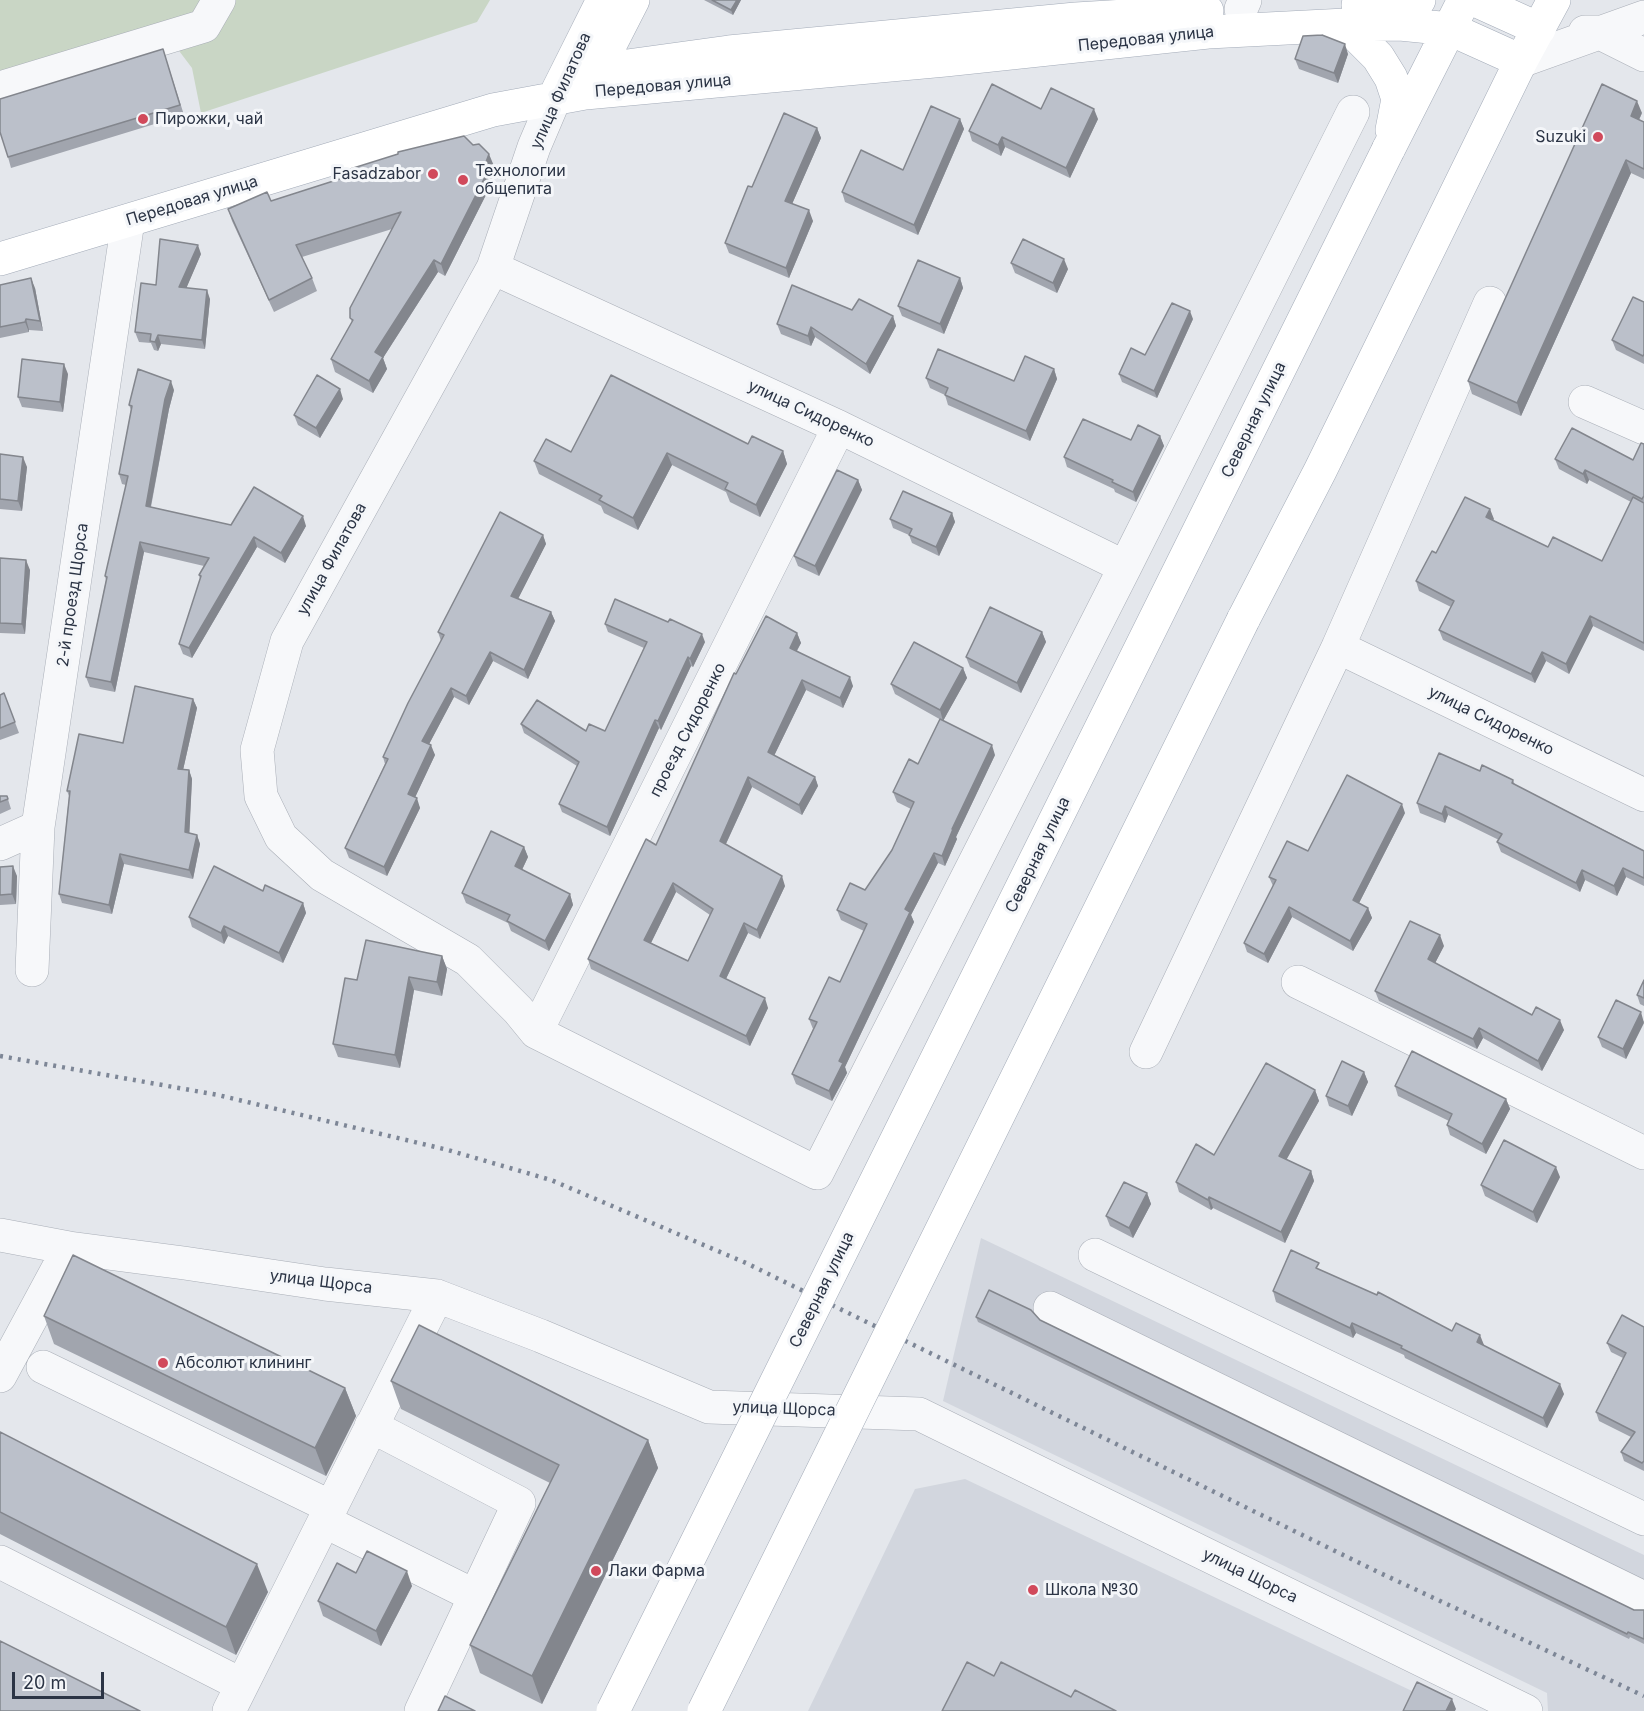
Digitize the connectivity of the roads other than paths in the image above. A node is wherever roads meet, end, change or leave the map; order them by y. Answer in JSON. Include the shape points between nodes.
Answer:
{"nodes":[{"id":1,"x":219,"y":0,"type":"edge"},
{"id":2,"x":1419,"y":0,"type":"edge"},
{"id":3,"x":1464,"y":0,"type":"edge"},
{"id":4,"x":1475,"y":0,"type":"edge"},
{"id":5,"x":1554,"y":0,"type":"edge"},
{"id":6,"x":623,"y":1,"type":"edge"},
{"id":7,"x":1243,"y":4,"type":"edge"},
{"id":8,"x":1644,"y":17,"type":"edge"},
{"id":9,"x":1346,"y":25,"type":"junction"},
{"id":10,"x":1450,"y":29,"type":"junction"},
{"id":11,"x":1539,"y":29,"type":"junction"},
{"id":12,"x":1598,"y":32,"type":"junction"},
{"id":13,"x":1644,"y":55,"type":"edge"},
{"id":14,"x":660,"y":60,"type":"junction"},
{"id":15,"x":1521,"y":61,"type":"junction"},
{"id":16,"x":575,"y":84,"type":"junction"},
{"id":17,"x":0,"y":88,"type":"edge"},
{"id":18,"x":1353,"y":112,"type":"dead end"},
{"id":19,"x":1388,"y":150,"type":"junction"},
{"id":20,"x":128,"y":220,"type":"junction"},
{"id":21,"x":0,"y":239,"type":"edge"},
{"id":22,"x":0,"y":259,"type":"edge"},
{"id":23,"x":493,"y":268,"type":"junction"},
{"id":24,"x":1490,"y":303,"type":"dead end"},
{"id":25,"x":1585,"y":402,"type":"dead end"},
{"id":26,"x":839,"y":427,"type":"junction"},
{"id":27,"x":1644,"y":428,"type":"edge"},
{"id":28,"x":1125,"y":567,"type":"junction"},
{"id":29,"x":1338,"y":647,"type":"junction"},
{"id":30,"x":1644,"y":795,"type":"edge"},
{"id":31,"x":38,"y":827,"type":"junction"},
{"id":32,"x":0,"y":844,"type":"edge"},
{"id":33,"x":32,"y":970,"type":"dead end"},
{"id":34,"x":1298,"y":982,"type":"dead end"},
{"id":35,"x":536,"y":1032,"type":"junction"},
{"id":36,"x":1146,"y":1052,"type":"dead end"},
{"id":37,"x":1644,"y":1153,"type":"edge"},
{"id":38,"x":0,"y":1235,"type":"edge"},
{"id":39,"x":69,"y":1248,"type":"junction"},
{"id":40,"x":1095,"y":1254,"type":"dead end"},
{"id":41,"x":437,"y":1296,"type":"junction"},
{"id":42,"x":1050,"y":1308,"type":"dead end"},
{"id":43,"x":43,"y":1367,"type":"dead end"},
{"id":44,"x":0,"y":1376,"type":"edge"},
{"id":45,"x":371,"y":1426,"type":"junction"},
{"id":46,"x":327,"y":1514,"type":"junction"},
{"id":47,"x":1644,"y":1519,"type":"edge"},
{"id":48,"x":0,"y":1562,"type":"edge"},
{"id":49,"x":475,"y":1596,"type":"junction"},
{"id":50,"x":1644,"y":1598,"type":"edge"},
{"id":51,"x":235,"y":1698,"type":"edge"},
{"id":52,"x":421,"y":1711,"type":"edge"},
{"id":53,"x":613,"y":1711,"type":"edge"},
{"id":54,"x":704,"y":1711,"type":"edge"},
{"id":55,"x":1526,"y":1711,"type":"edge"}],
"edges":[{"from":1,"to":17,"type":"street","via":[[204,26]]},
{"from":2,"to":7,"type":"main road","name":"Передовая улица","via":[[1337,6]]},
{"from":3,"to":10,"type":"main road","name":"Северная улица"},
{"from":4,"to":11,"type":"main road"},
{"from":5,"to":11,"type":"main road"},
{"from":6,"to":14,"type":"main road","name":"Передовая улица","via":[[638,41]]},
{"from":6,"to":16,"type":"main road"},
{"from":7,"to":14,"type":"main road","name":"Передовая улица"},
{"from":8,"to":12,"type":"street"},
{"from":9,"to":10,"type":"main road","name":"Передовая улица","via":[[1400,24]]},
{"from":9,"to":16,"type":"main road","name":"Передовая улица","via":[[1208,32],[945,60]]},
{"from":9,"to":19,"type":"main road","via":[[1378,57],[1391,78],[1398,99]]},
{"from":10,"to":15,"type":"main road","name":"Передовая улица"},
{"from":10,"to":19,"type":"main road","name":"Северная улица"},
{"from":11,"to":12,"type":"street"},
{"from":11,"to":15,"type":"main road"},
{"from":12,"to":13,"type":"street"},
{"from":12,"to":15,"type":"street"},
{"from":14,"to":16,"type":"main road","name":"Передовая улица"},
{"from":15,"to":54,"type":"main road","bridge":true},
{"from":16,"to":20,"type":"main road","name":"Передовая улица"},
{"from":16,"to":21,"type":"main road","name":"Передовая улица","via":[[492,90]]},
{"from":16,"to":23,"type":"street","name":"улица Филатова","via":[[534,147]]},
{"from":18,"to":28,"type":"street"},
{"from":19,"to":53,"type":"main road","name":"Северная улица","bridge":true},
{"from":20,"to":22,"type":"main road","name":"Передовая улица"},
{"from":20,"to":31,"type":"street","name":"2-й проезд Щорса"},
{"from":23,"to":26,"type":"street","name":"улица Сидоренко"},
{"from":23,"to":35,"type":"street","name":"улица Филатова","via":[[287,641],[257,750],[261,796],[281,837],[322,875],[468,960]]},
{"from":24,"to":29,"type":"street"},
{"from":25,"to":27,"type":"street"},
{"from":26,"to":28,"type":"street","name":"улица Сидоренко"},
{"from":26,"to":35,"type":"street","name":"проезд Сидоренко"},
{"from":28,"to":35,"type":"street","via":[[817,1173]]},
{"from":29,"to":30,"type":"street","name":"улица Сидоренко"},
{"from":29,"to":36,"type":"street"},
{"from":31,"to":32,"type":"street"},
{"from":31,"to":33,"type":"street","name":"2-й проезд Щорса"},
{"from":34,"to":37,"type":"street"},
{"from":38,"to":39,"type":"street","name":"улица Щорса"},
{"from":39,"to":41,"type":"street","name":"улица Щорса"},
{"from":39,"to":44,"type":"street"},
{"from":40,"to":47,"type":"street"},
{"from":41,"to":45,"type":"street"},
{"from":41,"to":55,"type":"street","name":"улица Щорса","via":[[709,1407],[919,1414]]},
{"from":42,"to":50,"type":"street"},
{"from":43,"to":46,"type":"street"},
{"from":45,"to":46,"type":"street"},
{"from":45,"to":49,"type":"street","via":[[519,1503]]},
{"from":46,"to":49,"type":"street"},
{"from":46,"to":51,"type":"street"},
{"from":48,"to":51,"type":"street"},
{"from":49,"to":52,"type":"street"}]}
